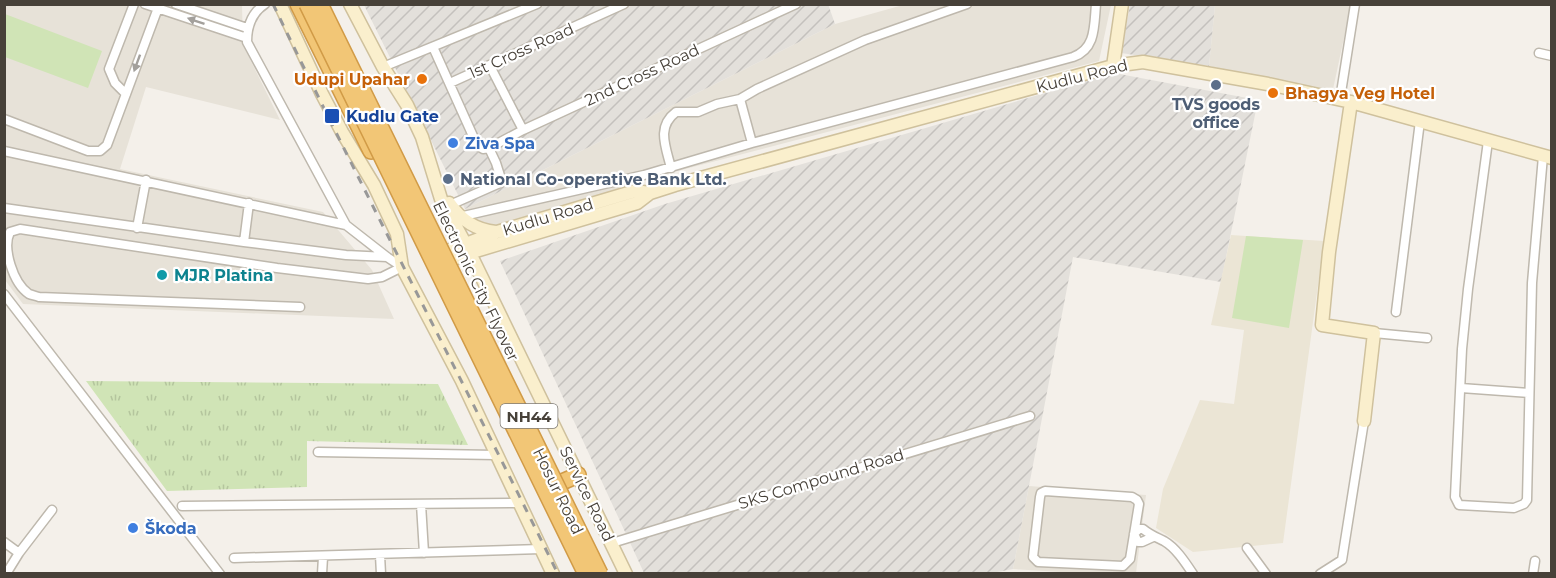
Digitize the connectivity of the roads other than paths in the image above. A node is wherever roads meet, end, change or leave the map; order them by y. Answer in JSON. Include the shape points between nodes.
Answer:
{"nodes":[{"id":1,"x":135,"y":4,"type":"edge"},
{"id":2,"x":145,"y":4,"type":"edge"},
{"id":3,"x":176,"y":4,"type":"edge"},
{"id":4,"x":264,"y":4,"type":"edge"},
{"id":5,"x":280,"y":4,"type":"edge"},
{"id":6,"x":298,"y":4,"type":"edge"},
{"id":7,"x":307,"y":4,"type":"edge"},
{"id":8,"x":320,"y":4,"type":"edge"},
{"id":9,"x":327,"y":4,"type":"edge"},
{"id":10,"x":350,"y":4,"type":"edge"},
{"id":11,"x":537,"y":4,"type":"edge"},
{"id":12,"x":624,"y":4,"type":"edge"},
{"id":13,"x":796,"y":4,"type":"edge"},
{"id":14,"x":967,"y":4,"type":"edge"},
{"id":15,"x":1096,"y":4,"type":"edge"},
{"id":16,"x":1122,"y":4,"type":"edge"},
{"id":17,"x":1355,"y":4,"type":"edge"},
{"id":18,"x":158,"y":8,"type":"junction"},
{"id":19,"x":247,"y":28,"type":"junction"},
{"id":20,"x":247,"y":38,"type":"junction"},
{"id":21,"x":433,"y":47,"type":"junction"},
{"id":22,"x":1539,"y":53,"type":"dead end"},
{"id":23,"x":1551,"y":57,"type":"edge"},
{"id":24,"x":490,"y":66,"type":"junction"},
{"id":25,"x":1113,"y":66,"type":"junction"},
{"id":26,"x":383,"y":67,"type":"junction"},
{"id":27,"x":450,"y":83,"type":"junction"},
{"id":28,"x":126,"y":94,"type":"junction"},
{"id":29,"x":740,"y":99,"type":"junction"},
{"id":30,"x":1346,"y":100,"type":"junction"},
{"id":31,"x":4,"y":119,"type":"edge"},
{"id":32,"x":1420,"y":121,"type":"junction"},
{"id":33,"x":523,"y":130,"type":"junction"},
{"id":34,"x":1488,"y":141,"type":"junction"},
{"id":35,"x":752,"y":143,"type":"junction"},
{"id":36,"x":489,"y":148,"type":"junction"},
{"id":37,"x":4,"y":151,"type":"edge"},
{"id":38,"x":1547,"y":157,"type":"edge"},
{"id":39,"x":671,"y":168,"type":"junction"},
{"id":40,"x":654,"y":172,"type":"junction"},
{"id":41,"x":435,"y":178,"type":"junction"},
{"id":42,"x":146,"y":180,"type":"junction"},
{"id":43,"x":655,"y":191,"type":"junction"},
{"id":44,"x":249,"y":203,"type":"junction"},
{"id":45,"x":450,"y":205,"type":"junction"},
{"id":46,"x":4,"y":208,"type":"edge"},
{"id":47,"x":459,"y":217,"type":"junction"},
{"id":48,"x":346,"y":225,"type":"junction"},
{"id":49,"x":137,"y":228,"type":"junction"},
{"id":50,"x":497,"y":232,"type":"junction"},
{"id":51,"x":244,"y":242,"type":"junction"},
{"id":52,"x":467,"y":248,"type":"junction"},
{"id":53,"x":450,"y":254,"type":"junction"},
{"id":54,"x":387,"y":257,"type":"junction"},
{"id":55,"x":427,"y":264,"type":"junction"},
{"id":56,"x":402,"y":267,"type":"junction"},
{"id":57,"x":4,"y":294,"type":"edge"},
{"id":58,"x":300,"y":307,"type":"dead end"},
{"id":59,"x":1396,"y":312,"type":"dead end"},
{"id":60,"x":1374,"y":333,"type":"junction"},
{"id":61,"x":1427,"y":338,"type":"dead end"},
{"id":62,"x":1461,"y":388,"type":"junction"},
{"id":63,"x":1528,"y":393,"type":"junction"},
{"id":64,"x":1030,"y":416,"type":"dead end"},
{"id":65,"x":1364,"y":421,"type":"joint"},
{"id":66,"x":318,"y":452,"type":"dead end"},
{"id":67,"x":496,"y":455,"type":"junction"},
{"id":68,"x":578,"y":475,"type":"junction"},
{"id":69,"x":562,"y":482,"type":"junction"},
{"id":70,"x":521,"y":503,"type":"junction"},
{"id":71,"x":421,"y":504,"type":"junction"},
{"id":72,"x":182,"y":506,"type":"dead end"},
{"id":73,"x":52,"y":510,"type":"dead end"},
{"id":74,"x":1134,"y":534,"type":"junction"},
{"id":75,"x":4,"y":542,"type":"edge"},
{"id":76,"x":612,"y":543,"type":"junction"},
{"id":77,"x":1247,"y":548,"type":"dead end"},
{"id":78,"x":541,"y":549,"type":"junction"},
{"id":79,"x":19,"y":553,"type":"junction"},
{"id":80,"x":424,"y":553,"type":"junction"},
{"id":81,"x":380,"y":555,"type":"junction"},
{"id":82,"x":323,"y":557,"type":"junction"},
{"id":83,"x":234,"y":558,"type":"dead end"},
{"id":84,"x":1535,"y":561,"type":"dead end"},
{"id":85,"x":6,"y":573,"type":"edge"},
{"id":86,"x":220,"y":573,"type":"edge"},
{"id":87,"x":322,"y":573,"type":"edge"},
{"id":88,"x":381,"y":573,"type":"edge"},
{"id":89,"x":554,"y":573,"type":"edge"},
{"id":90,"x":578,"y":573,"type":"edge"},
{"id":91,"x":586,"y":573,"type":"edge"},
{"id":92,"x":600,"y":573,"type":"edge"},
{"id":93,"x":606,"y":573,"type":"edge"},
{"id":94,"x":626,"y":573,"type":"edge"},
{"id":95,"x":1193,"y":573,"type":"edge"},
{"id":96,"x":1266,"y":573,"type":"edge"},
{"id":97,"x":1320,"y":573,"type":"edge"},
{"id":98,"x":1533,"y":573,"type":"edge"}],
"edges":[{"from":1,"to":28,"type":"street","via":[[110,69],[115,83]]},
{"from":2,"to":18,"type":"street"},
{"from":3,"to":19,"type":"street"},
{"from":4,"to":19,"type":"street"},
{"from":5,"to":56,"type":"street","via":[[397,234]]},
{"from":6,"to":55,"type":"highway","name":"Hosur Road","number":"NH44"},
{"from":7,"to":91,"type":"highway","name":"Electronic City Flyover","bridge":true},
{"from":8,"to":92,"type":"highway","name":"Electronic City Flyover","bridge":true},
{"from":9,"to":53,"type":"highway","name":"Hosur Road","number":"NH44"},
{"from":10,"to":26,"type":"street"},
{"from":11,"to":21,"type":"street"},
{"from":12,"to":24,"type":"street","name":"1st Cross Road"},
{"from":13,"to":33,"type":"street","name":"2nd Cross Road"},
{"from":14,"to":29,"type":"street","via":[[865,40]]},
{"from":15,"to":35,"type":"street","via":[[1093,37],[1081,54]]},
{"from":16,"to":25,"type":"street"},
{"from":17,"to":30,"type":"street"},
{"from":20,"to":18,"type":"street","one_way":true},
{"from":18,"to":28,"type":"street","one_way":true},
{"from":19,"to":20,"type":"street"},
{"from":20,"to":48,"type":"street"},
{"from":21,"to":26,"type":"street"},
{"from":21,"to":27,"type":"street"},
{"from":22,"to":23,"type":"street"},
{"from":24,"to":27,"type":"street","name":"1st Cross Road"},
{"from":24,"to":33,"type":"street"},
{"from":25,"to":30,"type":"street","name":"Kudlu Road","via":[[1143,62]]},
{"from":25,"to":43,"type":"street","name":"Kudlu Road"},
{"from":26,"to":41,"type":"street","via":[[408,105]]},
{"from":27,"to":36,"type":"street","via":[[477,145]]},
{"from":28,"to":31,"type":"street","via":[[107,145],[100,151],[88,151]]},
{"from":29,"to":35,"type":"street"},
{"from":29,"to":39,"type":"street","via":[[672,116],[663,135]]},
{"from":30,"to":32,"type":"street","name":"Kudlu Road"},
{"from":30,"to":60,"type":"street","via":[[1322,325]]},
{"from":32,"to":34,"type":"street","name":"Kudlu Road"},
{"from":32,"to":59,"type":"street"},
{"from":33,"to":36,"type":"street","name":"2nd Cross Road"},
{"from":34,"to":38,"type":"street","name":"Kudlu Road"},
{"from":34,"to":62,"type":"street","via":[[1468,289]]},
{"from":35,"to":39,"type":"street"},
{"from":36,"to":45,"type":"street","via":[[502,182]]},
{"from":37,"to":42,"type":"street"},
{"from":38,"to":63,"type":"street","via":[[1532,283]]},
{"from":39,"to":40,"type":"street"},
{"from":40,"to":43,"type":"street"},
{"from":40,"to":47,"type":"street"},
{"from":41,"to":45,"type":"street"},
{"from":41,"to":52,"type":"street","name":"Service Road","via":[[441,199]]},
{"from":42,"to":44,"type":"street"},
{"from":42,"to":49,"type":"street"},
{"from":43,"to":50,"type":"street","name":"Kudlu Road","via":[[635,191]]},
{"from":43,"to":52,"type":"street","name":"Kudlu Road","via":[[637,202]]},
{"from":44,"to":48,"type":"street"},
{"from":44,"to":51,"type":"street"},
{"from":45,"to":47,"type":"street"},
{"from":46,"to":49,"type":"street"},
{"from":47,"to":50,"type":"street","via":[[476,228]]},
{"from":48,"to":54,"type":"street"},
{"from":49,"to":51,"type":"street"},
{"from":50,"to":52,"type":"street","name":"Kudlu Road"},
{"from":51,"to":54,"type":"street"},
{"from":52,"to":53,"type":"street","name":"Kudlu Road"},
{"from":52,"to":68,"type":"street","name":"Service Road"},
{"from":53,"to":55,"type":"street","name":"Kudlu Road"},
{"from":53,"to":69,"type":"highway","name":"Hosur Road","number":"NH44"},
{"from":54,"to":56,"type":"street"},
{"from":55,"to":90,"type":"highway","name":"Hosur Road","number":"NH44"},
{"from":56,"to":58,"type":"street","via":[[368,279],[20,229],[10,232],[6,240],[11,267],[29,293],[39,297]]},
{"from":56,"to":67,"type":"street"},
{"from":57,"to":86,"type":"street"},
{"from":60,"to":61,"type":"street"},
{"from":60,"to":65,"type":"street"},
{"from":62,"to":63,"type":"street"},
{"from":62,"to":63,"type":"street","via":[[1455,497],[1459,506],[1514,508],[1527,500]]},
{"from":64,"to":76,"type":"street","name":"SKS Compound Road"},
{"from":65,"to":97,"type":"street","via":[[1342,560]]},
{"from":66,"to":67,"type":"street"},
{"from":67,"to":70,"type":"street"},
{"from":68,"to":69,"type":"highway"},
{"from":68,"to":76,"type":"street","name":"Service Road"},
{"from":69,"to":93,"type":"highway","name":"Hosur Road","number":"NH44"},
{"from":70,"to":71,"type":"street"},
{"from":70,"to":78,"type":"street"},
{"from":71,"to":72,"type":"street"},
{"from":71,"to":80,"type":"street"},
{"from":73,"to":79,"type":"street"},
{"from":74,"to":74,"type":"street","via":[[1130,559],[1123,566],[1043,563],[1033,557],[1040,497],[1045,491],[1132,497],[1139,504]]},
{"from":74,"to":95,"type":"street","via":[[1138,542],[1153,537],[1165,542]]},
{"from":75,"to":79,"type":"street"},
{"from":76,"to":94,"type":"street","name":"Service Road"},
{"from":77,"to":96,"type":"street"},
{"from":78,"to":80,"type":"street"},
{"from":78,"to":89,"type":"street"},
{"from":79,"to":85,"type":"street"},
{"from":80,"to":81,"type":"street"},
{"from":81,"to":82,"type":"street"},
{"from":81,"to":88,"type":"street"},
{"from":82,"to":83,"type":"street"},
{"from":82,"to":87,"type":"street"},
{"from":84,"to":98,"type":"street"}]}
